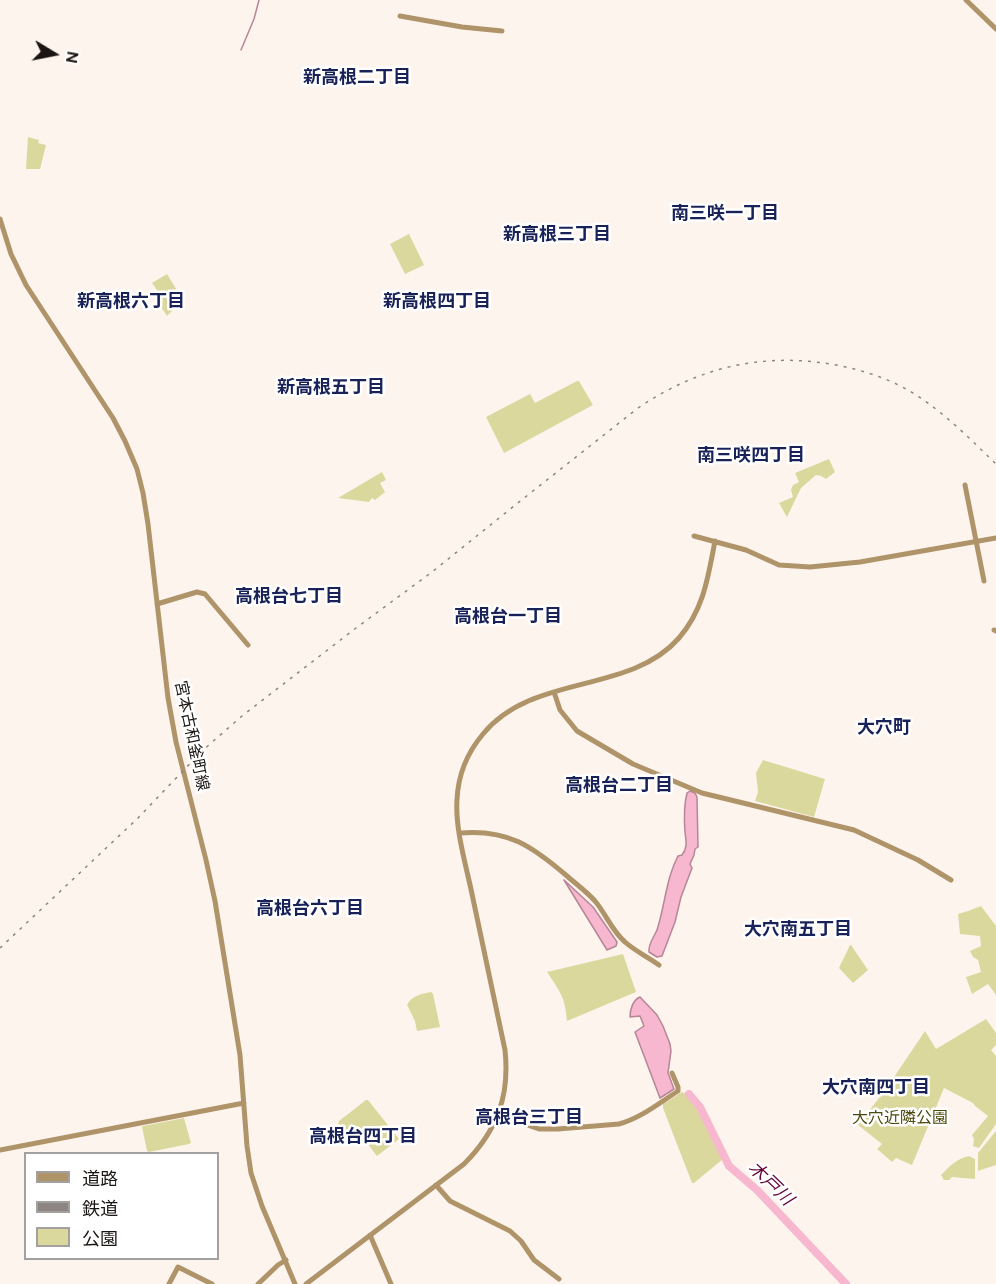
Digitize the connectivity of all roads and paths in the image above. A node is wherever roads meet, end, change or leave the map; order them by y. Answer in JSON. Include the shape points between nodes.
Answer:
{"nodes":[{"id":1,"x":966,"y":0,"type":"edge"},
{"id":2,"x":400,"y":16,"type":"dead end"},
{"id":3,"x":996,"y":29,"type":"edge"},
{"id":4,"x":502,"y":31,"type":"dead end"},
{"id":5,"x":0,"y":219,"type":"edge"},
{"id":6,"x":965,"y":485,"type":"dead end"},
{"id":7,"x":694,"y":536,"type":"dead end"},
{"id":8,"x":996,"y":538,"type":"edge"},
{"id":9,"x":715,"y":541,"type":"junction"},
{"id":10,"x":976,"y":541,"type":"junction"},
{"id":11,"x":984,"y":581,"type":"dead end"},
{"id":12,"x":157,"y":604,"type":"junction"},
{"id":13,"x":248,"y":645,"type":"dead end"},
{"id":14,"x":554,"y":692,"type":"junction"},
{"id":15,"x":460,"y":834,"type":"junction"},
{"id":16,"x":951,"y":880,"type":"dead end"},
{"id":17,"x":659,"y":965,"type":"dead end"},
{"id":18,"x":672,"y":1073,"type":"dead end"},
{"id":19,"x":244,"y":1103,"type":"junction"},
{"id":20,"x":498,"y":1115,"type":"junction"},
{"id":21,"x":0,"y":1150,"type":"edge"},
{"id":22,"x":436,"y":1185,"type":"junction"},
{"id":23,"x":370,"y":1235,"type":"junction"},
{"id":24,"x":286,"y":1260,"type":"junction"},
{"id":25,"x":560,"y":1279,"type":"dead end"},
{"id":26,"x":169,"y":1284,"type":"edge"},
{"id":27,"x":212,"y":1284,"type":"edge"},
{"id":28,"x":258,"y":1284,"type":"edge"},
{"id":29,"x":296,"y":1284,"type":"edge"},
{"id":30,"x":306,"y":1284,"type":"edge"},
{"id":31,"x":391,"y":1284,"type":"edge"}],
"edges":[{"from":1,"to":3,"type":"street"},
{"from":2,"to":4,"type":"street"},
{"from":5,"to":12,"type":"street","name":"宮本古和釜町線","via":[[26,285],[113,418],[132,455],[145,504]]},
{"from":6,"to":10,"type":"street"},
{"from":7,"to":9,"type":"street"},
{"from":8,"to":10,"type":"street"},
{"from":9,"to":10,"type":"street","via":[[775,564],[810,567],[836,566]]},
{"from":9,"to":14,"type":"street","via":[[703,598],[672,645],[631,670]]},
{"from":10,"to":11,"type":"street"},
{"from":12,"to":13,"type":"street","via":[[201,592]]},
{"from":12,"to":19,"type":"street","name":"宮本古和釜町線","via":[[172,725],[215,901],[240,1054]]},
{"from":14,"to":15,"type":"street","via":[[504,714],[474,744],[459,784]]},
{"from":14,"to":16,"type":"street","via":[[561,710],[577,731],[633,764],[702,793],[854,830]]},
{"from":15,"to":17,"type":"street","via":[[491,833],[534,849],[593,899],[619,937]]},
{"from":15,"to":20,"type":"street","via":[[507,1064]]},
{"from":18,"to":20,"type":"street","via":[[678,1090],[628,1122],[547,1130]]},
{"from":19,"to":21,"type":"street"},
{"from":19,"to":24,"type":"street","name":"宮本古和釜町線","via":[[251,1173]]},
{"from":20,"to":22,"type":"street","via":[[479,1148]]},
{"from":22,"to":23,"type":"street"},
{"from":22,"to":25,"type":"street","via":[[450,1201],[510,1231],[534,1260]]},
{"from":23,"to":30,"type":"street"},
{"from":23,"to":31,"type":"street"},
{"from":24,"to":28,"type":"street"},
{"from":24,"to":29,"type":"street","name":"宮本古和釜町線"},
{"from":26,"to":27,"type":"street","via":[[178,1267]]}]}
